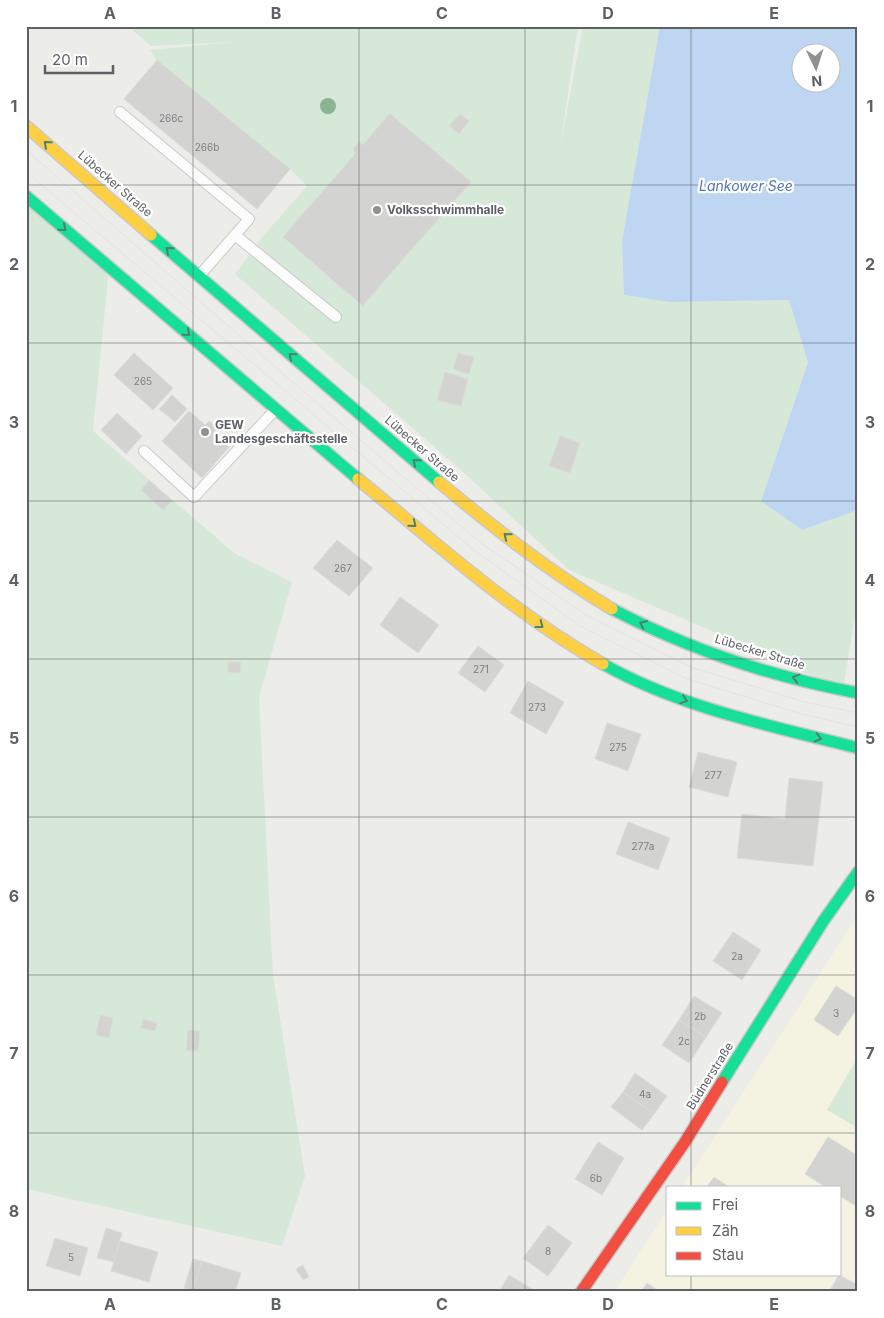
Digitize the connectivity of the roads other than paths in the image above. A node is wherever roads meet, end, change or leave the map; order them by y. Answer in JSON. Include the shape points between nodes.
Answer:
{"nodes":[{"id":1,"x":120,"y":112,"type":"dead end"},
{"id":2,"x":26,"y":126,"type":"edge"},
{"id":3,"x":26,"y":196,"type":"edge"},
{"id":4,"x":235,"y":235,"type":"junction"},
{"id":5,"x":200,"y":276,"type":"junction"},
{"id":6,"x":336,"y":317,"type":"dead end"},
{"id":7,"x":276,"y":409,"type":"junction"},
{"id":8,"x":144,"y":451,"type":"dead end"},
{"id":9,"x":858,"y":693,"type":"edge"},
{"id":10,"x":858,"y":748,"type":"edge"},
{"id":11,"x":858,"y":872,"type":"edge"},
{"id":12,"x":581,"y":1292,"type":"edge"}],
"edges":[{"from":1,"to":4,"type":"lane","via":[[249,219]]},
{"from":5,"to":2,"type":"street","name":"Lübecker Straße","one_way":true},
{"from":3,"to":7,"type":"street","one_way":true},
{"from":4,"to":5,"type":"lane"},
{"from":4,"to":6,"type":"lane"},
{"from":9,"to":5,"type":"street","name":"Lübecker Straße","one_way":true,"via":[[748,665],[693,646],[590,596],[534,558],[453,494]]},
{"from":7,"to":8,"type":"lane","via":[[194,497]]},
{"from":7,"to":10,"type":"street","one_way":true,"via":[[471,572],[550,633],[608,667],[679,699],[737,718]]},
{"from":11,"to":12,"type":"street","name":"Büdnerstraße","via":[[824,920],[685,1142]]}]}
